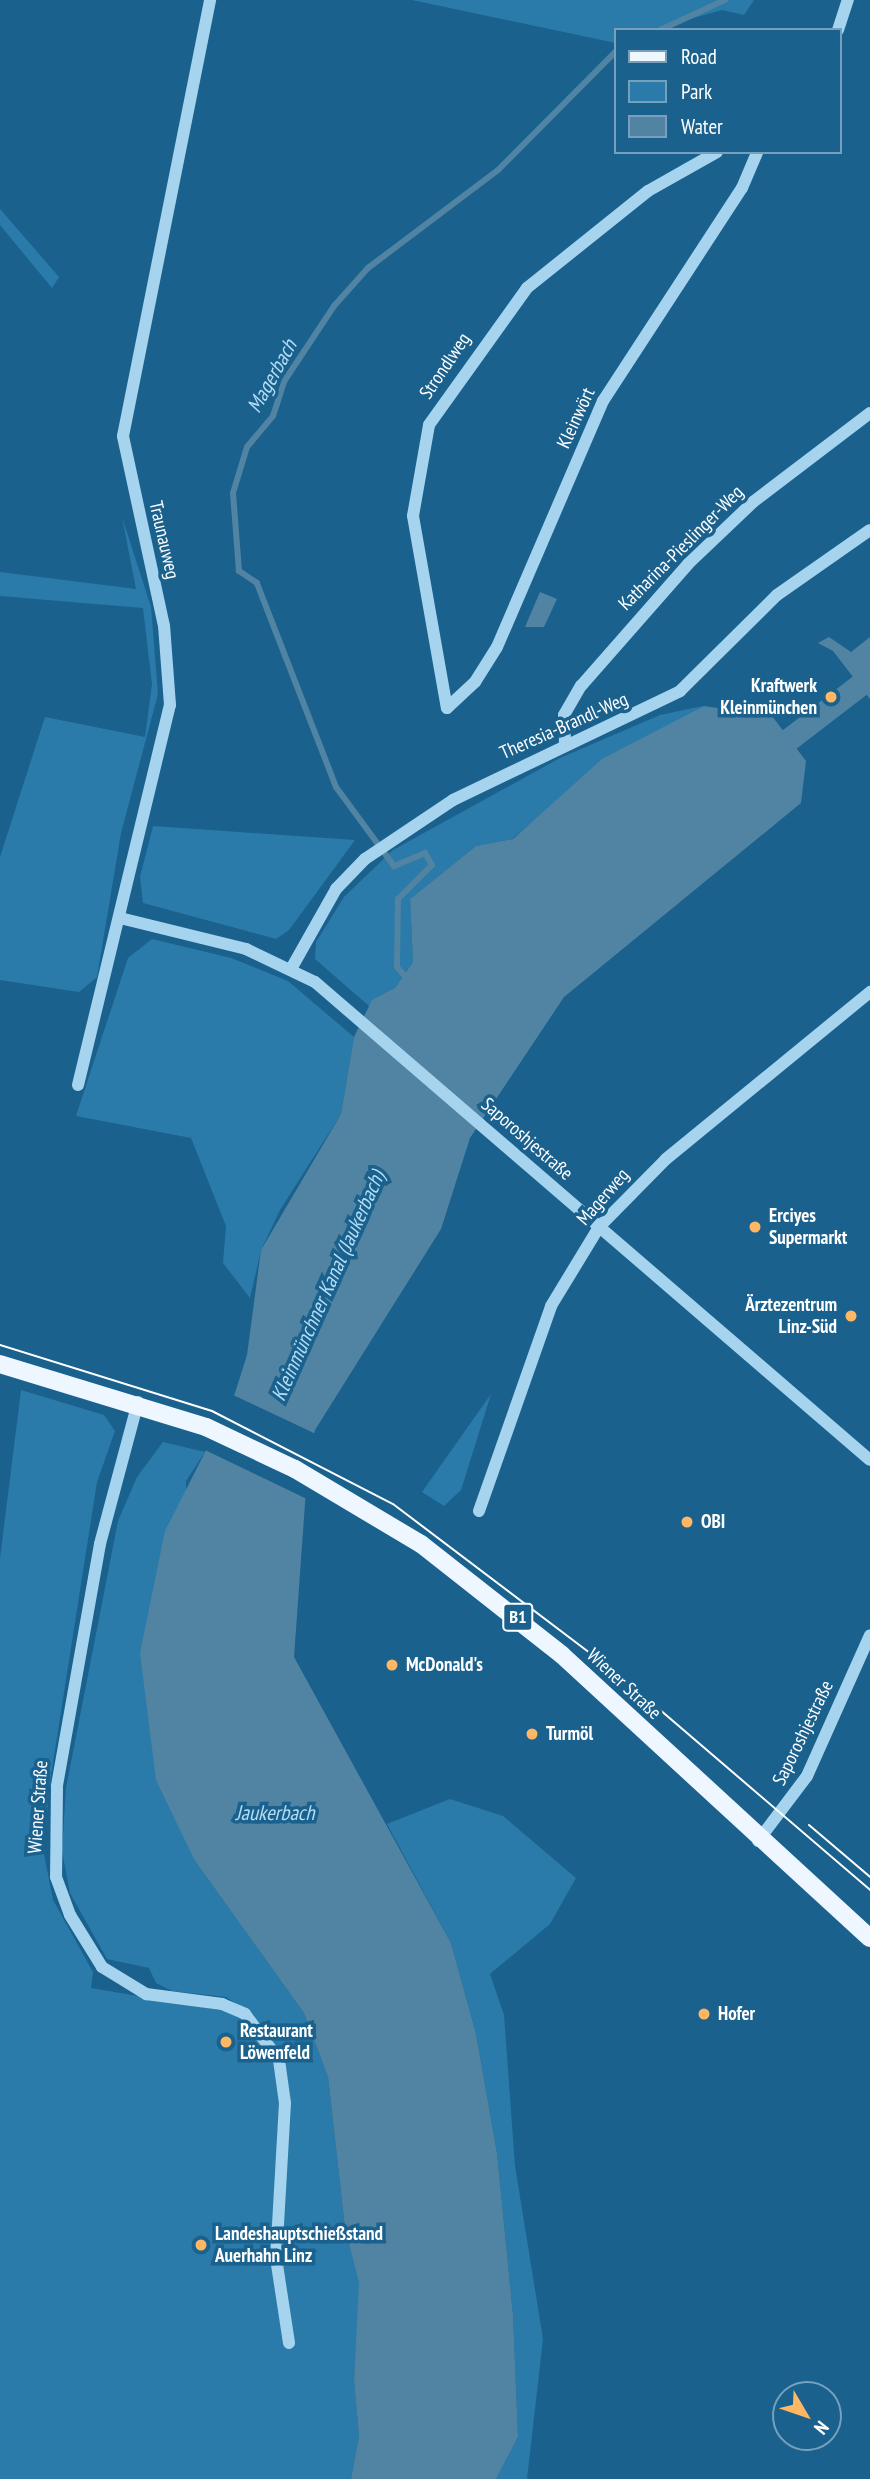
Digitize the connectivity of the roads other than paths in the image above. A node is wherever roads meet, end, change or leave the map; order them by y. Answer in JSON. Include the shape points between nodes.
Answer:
{"nodes":[{"id":1,"x":210,"y":0,"type":"edge"},
{"id":2,"x":848,"y":0,"type":"edge"},
{"id":3,"x":839,"y":28,"type":"edge"},
{"id":4,"x":713,"y":154,"type":"edge"},
{"id":5,"x":756,"y":154,"type":"edge"},
{"id":6,"x":870,"y":413,"type":"edge"},
{"id":7,"x":870,"y":530,"type":"edge"},
{"id":8,"x":447,"y":708,"type":"joint"},
{"id":9,"x":565,"y":743,"type":"junction"},
{"id":10,"x":120,"y":918,"type":"junction"},
{"id":11,"x":291,"y":969,"type":"junction"},
{"id":12,"x":870,"y":992,"type":"edge"},
{"id":13,"x":78,"y":1085,"type":"dead end"},
{"id":14,"x":599,"y":1227,"type":"junction"},
{"id":15,"x":0,"y":1364,"type":"edge"},
{"id":16,"x":138,"y":1402,"type":"junction"},
{"id":17,"x":870,"y":1460,"type":"edge"},
{"id":18,"x":478,"y":1511,"type":"dead end"},
{"id":19,"x":870,"y":1635,"type":"edge"},
{"id":20,"x":758,"y":1840,"type":"junction"},
{"id":21,"x":870,"y":1938,"type":"edge"},
{"id":22,"x":289,"y":2343,"type":"dead end"}],
"edges":[{"from":1,"to":10,"type":"street","name":"Traunauweg","via":[[124,426],[127,467],[164,626],[170,705]]},
{"from":2,"to":3,"type":"street"},
{"from":4,"to":8,"type":"street","name":"Strondlweg","via":[[648,191],[527,288],[429,425],[413,516]]},
{"from":5,"to":8,"type":"street","name":"Kleinwört","via":[[742,188],[603,401],[497,648],[475,682]]},
{"from":6,"to":9,"type":"street","name":"Katharina-Pieslinger-Weg","via":[[753,502],[688,564],[580,686],[564,715]]},
{"from":7,"to":9,"type":"street","name":"Theresia-Brandl-Weg","via":[[777,595],[681,691]]},
{"from":9,"to":11,"type":"street","name":"Theresia-Brandl-Weg","via":[[453,800],[365,859],[337,889]]},
{"from":10,"to":11,"type":"street","name":"Saporoshjestraße","via":[[246,949]]},
{"from":10,"to":13,"type":"street","name":"Traunauweg"},
{"from":11,"to":14,"type":"street","name":"Saporoshjestraße","via":[[337,1000]]},
{"from":12,"to":14,"type":"street","name":"Magerweg","via":[[666,1160]]},
{"from":14,"to":17,"type":"street","name":"Saporoshjestraße"},
{"from":14,"to":18,"type":"street","name":"Magerweg","via":[[551,1306]]},
{"from":15,"to":16,"type":"main road","name":"Wiener Straße","number":"B1"},
{"from":16,"to":20,"type":"main road","name":"Wiener Straße","number":"B1","via":[[206,1427],[328,1487],[421,1544],[517,1616]]},
{"from":16,"to":22,"type":"street","name":"Wiener Straße","via":[[100,1544],[59,1773],[56,1877],[69,1915],[102,1967],[146,1994],[222,2004],[245,2014],[264,2033],[279,2060],[285,2103],[276,2258]]},
{"from":19,"to":20,"type":"street","name":"Saporoshjestraße","via":[[807,1776]]},
{"from":20,"to":21,"type":"main road","name":"Wiener Straße","number":"B1"}]}
